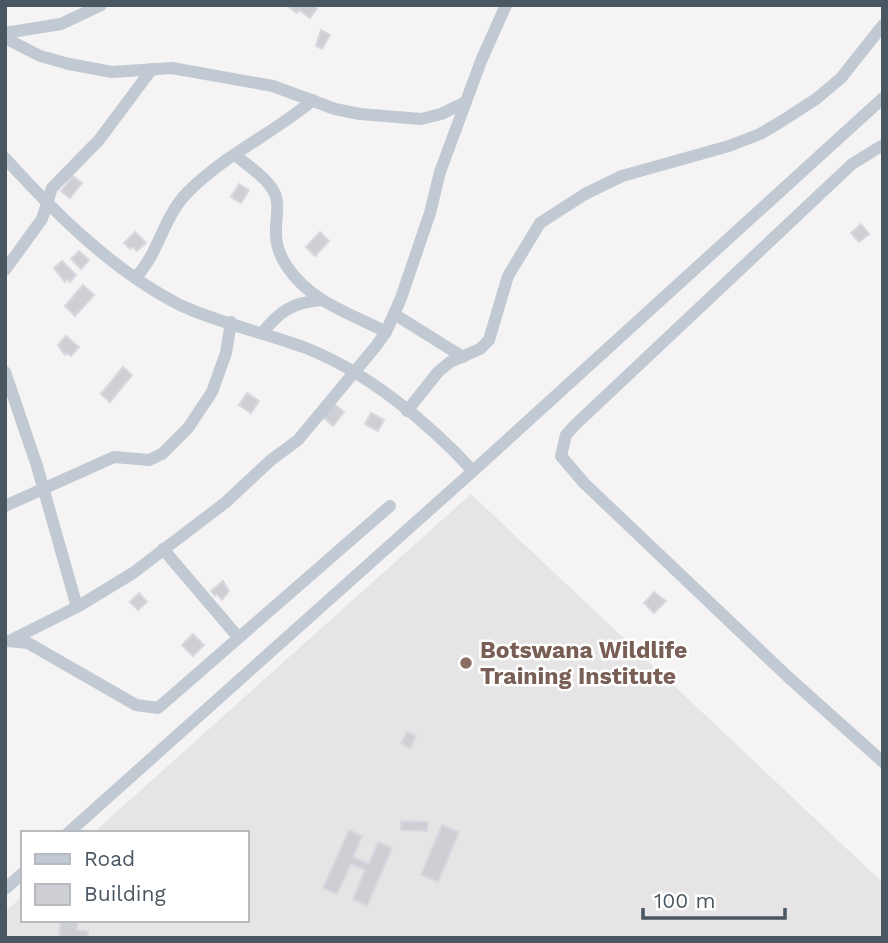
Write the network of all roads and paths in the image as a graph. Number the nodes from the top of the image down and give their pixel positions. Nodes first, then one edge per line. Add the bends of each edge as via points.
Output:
1 (101, 5) edge
2 (506, 5) edge
3 (883, 24) edge
4 (5, 33) edge
5 (5, 38) edge
6 (152, 69) junction
7 (883, 98) edge
8 (313, 100) junction
9 (466, 102) junction
10 (883, 145) edge
11 (235, 155) junction
12 (5, 158) edge
13 (48, 201) junction
14 (5, 270) edge
15 (136, 277) junction
16 (321, 300) junction
17 (394, 314) junction
18 (231, 322) junction
19 (386, 332) junction
20 (262, 333) junction
21 (464, 357) junction
22 (5, 372) edge
23 (355, 373) junction
24 (407, 411) junction
25 (473, 471) junction
26 (43, 490) junction
27 (5, 506) edge
28 (390, 506) dead end
29 (163, 549) junction
30 (77, 607) junction
31 (238, 637) junction
32 (7, 640) edge
33 (883, 762) edge
34 (70, 831) edge
35 (21, 875) edge
36 (5, 889) edge

1 - 4 street via 61,24
2 - 9 street
3 - 21 street via 841,78 760,134 622,176 540,223 508,276 489,340
5 - 6 street via 69,64 112,72
6 - 8 street via 172,68 273,86
6 - 13 street via 99,140 60,178
7 - 25 street
8 - 9 street via 360,114 421,119
8 - 11 street
9 - 17 street
10 - 33 street via 852,163 575,425 566,435 561,456 787,676
11 - 15 street via 205,176 172,211 146,267
11 - 16 street via 273,188 279,250 300,284
12 - 13 street
13 - 14 street via 42,219
13 - 15 street
15 - 18 street via 181,305
16 - 19 street
16 - 20 street via 287,308
17 - 19 street
17 - 21 street
18 - 20 street
18 - 26 street via 212,392 188,428 162,454 149,460 114,457
19 - 23 street
20 - 23 street
21 - 24 street via 438,372
22 - 26 street
23 - 24 street
23 - 29 street via 290,448
24 - 25 street
25 - 34 street
26 - 27 street
26 - 30 street
28 - 31 street
29 - 30 street
29 - 31 street
30 - 32 street
31 - 32 street via 158,708 136,705 28,643
35 - 36 street

